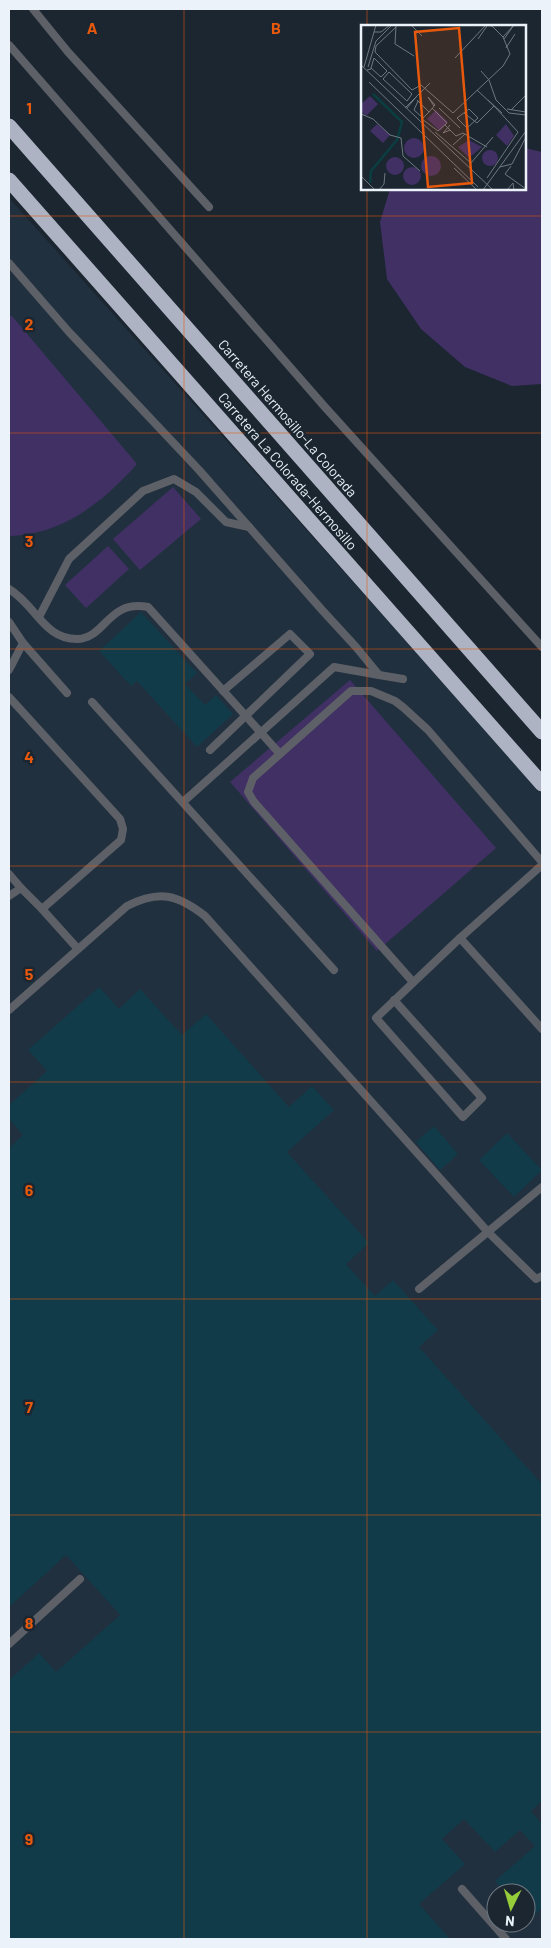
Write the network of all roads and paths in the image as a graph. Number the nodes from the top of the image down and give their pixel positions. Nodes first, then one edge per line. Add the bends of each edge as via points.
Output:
1 (33, 9) edge
2 (9, 45) edge
3 (9, 126) edge
4 (9, 180) edge
5 (209, 207) dead end
6 (9, 263) edge
7 (249, 527) junction
8 (9, 590) edge
9 (39, 617) junction
10 (9, 622) edge
11 (23, 643) junction
12 (542, 647) edge
13 (9, 670) edge
14 (379, 675) junction
15 (403, 679) dead end
16 (223, 691) junction
17 (67, 693) dead end
18 (9, 697) edge
19 (92, 702) dead end
20 (245, 715) junction
21 (260, 732) junction
22 (542, 732) edge
23 (210, 750) dead end
24 (280, 754) junction
25 (542, 784) edge
26 (183, 802) junction
27 (542, 863) edge
28 (9, 874) edge
29 (21, 888) junction
30 (9, 896) edge
31 (42, 909) junction
32 (460, 938) junction
33 (78, 949) junction
34 (334, 970) dead end
35 (413, 982) junction
36 (394, 1000) junction
37 (9, 1010) edge
38 (542, 1029) edge
39 (542, 1187) edge
40 (488, 1232) junction
41 (542, 1276) edge
42 (419, 1289) dead end
43 (80, 1580) dead end
44 (9, 1644) edge
45 (462, 1889) dead end
46 (506, 1939) edge

1 - 5 lane
2 - 12 lane via 324,406
3 - 22 highway, Carretera Hermosillo-La Colorada
4 - 25 highway, Carretera La Colorada-Hermosillo
6 - 7 lane
7 - 9 lane via 226,522 196,492 174,479 143,491 68,559
7 - 14 lane
8 - 9 lane via 20,596
9 - 16 lane via 52,632 65,638 80,639 89,636 119,611 138,605 148,607
10 - 11 lane
11 - 13 lane
11 - 17 lane
14 - 15 lane
14 - 21 lane via 334,667
16 - 20 lane
16 - 20 lane via 290,634 310,654
18 - 31 lane via 120,819 123,829 121,840
19 - 26 lane
20 - 21 lane
20 - 23 lane
21 - 24 lane
21 - 26 lane
24 - 27 lane via 351,691 371,691 395,701 428,730
24 - 35 lane via 253,778 248,792
26 - 34 lane
27 - 32 lane
28 - 29 lane
29 - 30 lane
29 - 31 lane
31 - 33 lane
32 - 35 lane
32 - 38 lane
33 - 37 lane
33 - 40 lane via 127,906 144,897 158,895 192,906 205,916
35 - 36 lane
36 - 36 lane via 376,1018 463,1117 482,1098
39 - 40 lane
40 - 41 lane via 536,1279
40 - 42 lane
43 - 44 lane
45 - 46 lane

